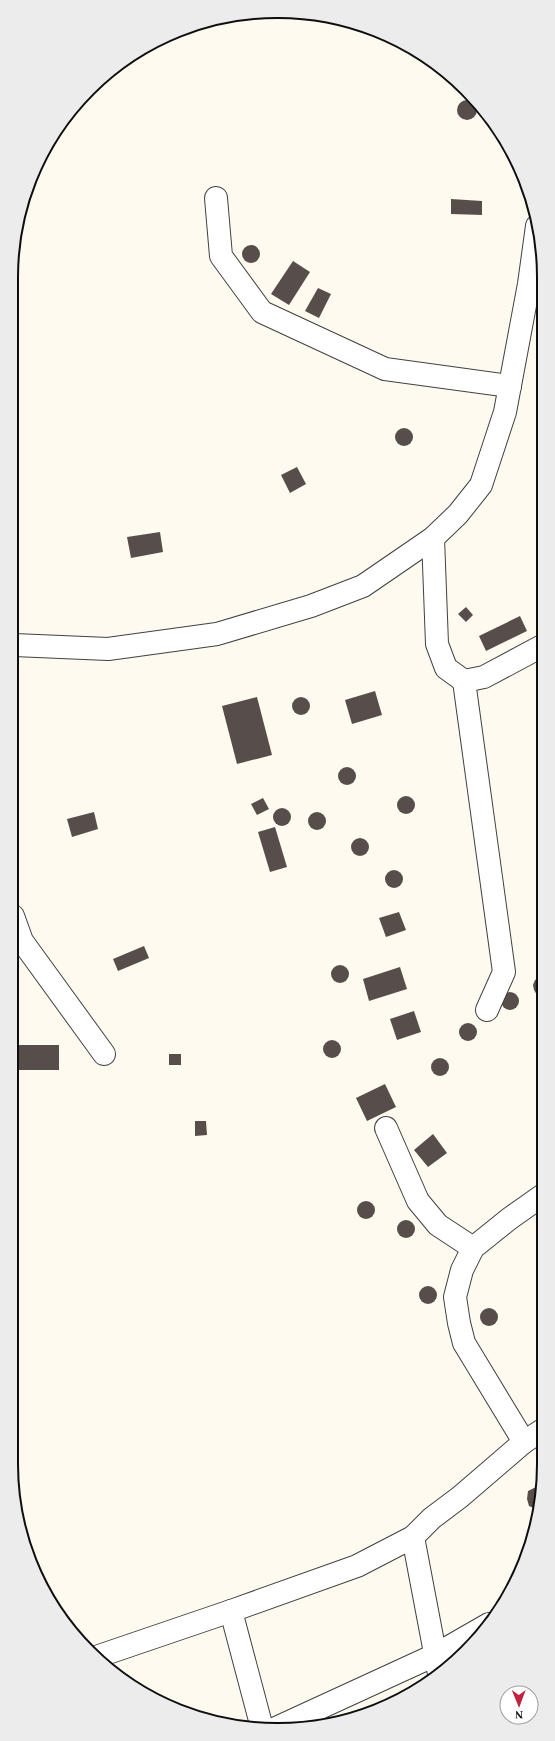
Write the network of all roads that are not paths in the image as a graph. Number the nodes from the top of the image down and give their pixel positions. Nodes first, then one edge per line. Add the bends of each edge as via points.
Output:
1 (216, 198) dead end
2 (536, 259) edge
3 (535, 284) edge
4 (510, 386) junction
5 (433, 538) junction
6 (18, 645) edge
7 (537, 649) edge
8 (464, 681) junction
9 (18, 930) edge
10 (487, 1010) dead end
11 (104, 1054) dead end
12 (386, 1128) dead end
13 (537, 1200) edge
14 (473, 1248) junction
15 (537, 1434) edge
16 (524, 1442) junction
17 (413, 1536) junction
18 (231, 1611) junction
19 (465, 1643) edge
20 (102, 1655) edge
21 (437, 1665) edge
22 (260, 1722) edge
23 (291, 1722) edge

1 - 4 street via 221,256 262,312 385,369
2 - 3 street
3 - 4 street
4 - 5 street via 505,412 481,485 458,514
5 - 6 street via 363,586 311,606 217,634 108,649
5 - 8 street via 437,644 446,668
7 - 8 street via 484,677
8 - 10 street via 504,972
9 - 11 street via 22,941
12 - 14 street via 418,1201 438,1225
13 - 14 street
14 - 16 street via 462,1270 455,1297 464,1343
15 - 16 street
16 - 17 street
17 - 18 street via 357,1566
17 - 21 street
18 - 20 street
18 - 22 street
19 - 21 street
21 - 23 street

